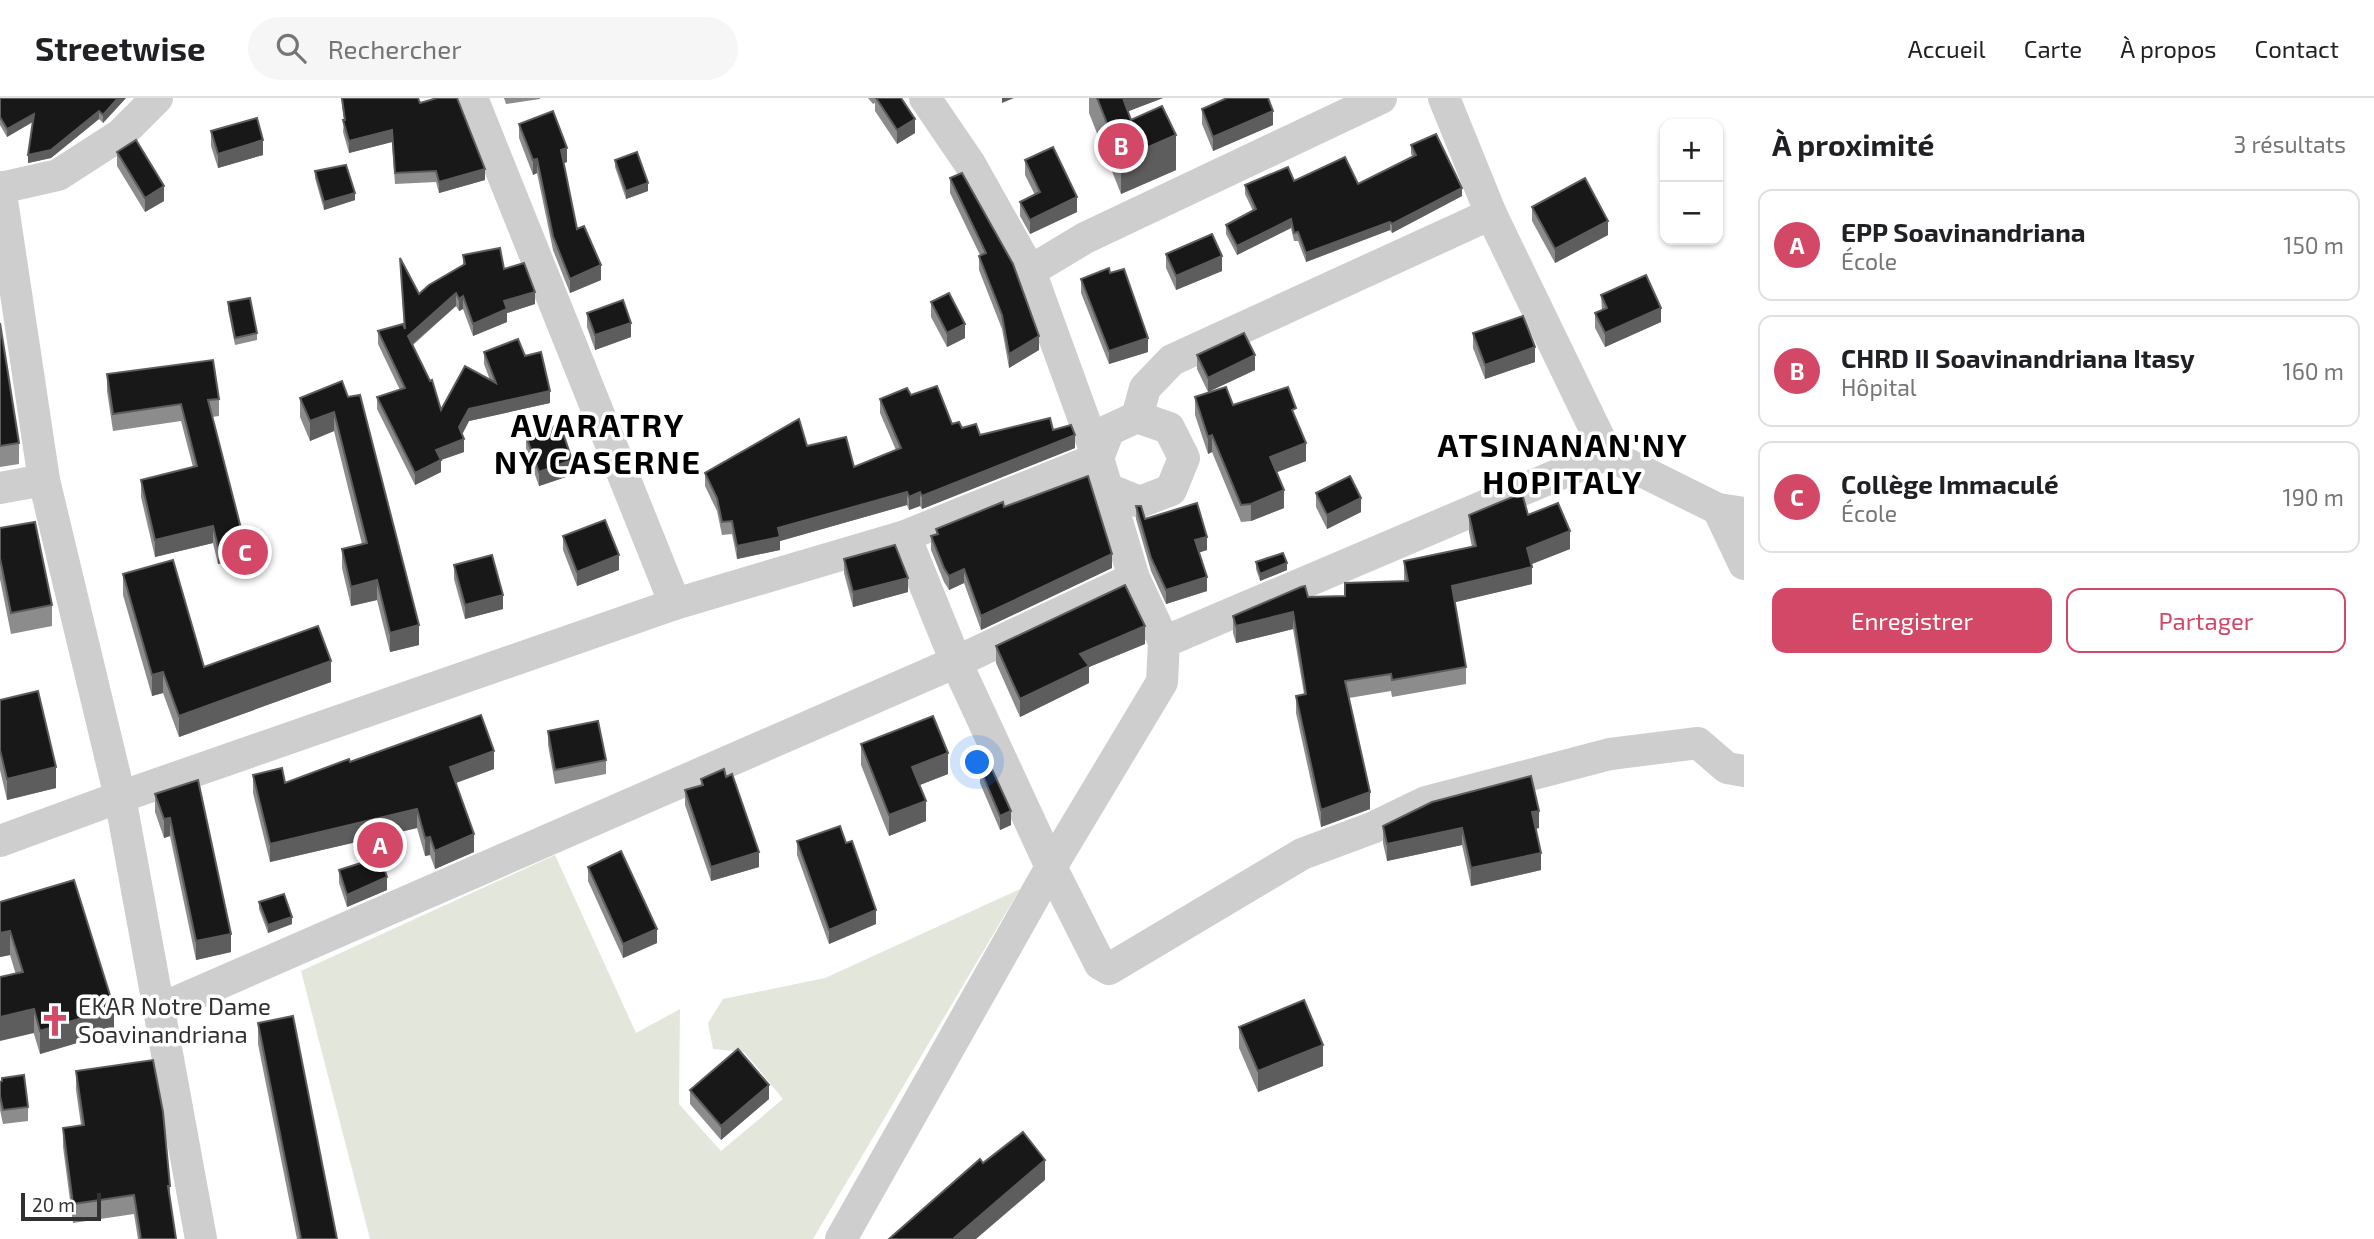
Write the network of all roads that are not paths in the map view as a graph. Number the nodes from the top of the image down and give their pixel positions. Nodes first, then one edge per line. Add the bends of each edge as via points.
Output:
1 (157, 98) edge
2 (472, 98) edge
3 (925, 98) edge
4 (1381, 98) edge
5 (1444, 98) edge
6 (1, 187) edge
7 (1491, 214) junction
8 (1030, 271) junction
9 (1137, 417) junction
10 (1607, 454) junction
11 (1098, 458) junction
12 (44, 480) junction
13 (0, 488) edge
14 (1108, 489) junction
15 (1731, 511) edge
16 (905, 536) junction
17 (1744, 564) edge
18 (1134, 578) junction
19 (675, 604) junction
20 (1164, 642) junction
21 (956, 662) junction
22 (1744, 771) edge
23 (120, 797) junction
24 (0, 841) edge
25 (1051, 867) junction
26 (158, 1010) junction
27 (201, 1239) edge
28 (841, 1239) edge

1 - 6 street via 120,135 58,175
2 - 19 street
3 - 8 street via 970,164
4 - 8 street via 1085,238
5 - 7 street
6 - 12 street
7 - 9 street via 1172,360 1145,388
7 - 10 street
8 - 11 street
9 - 11 street via 1109,430
9 - 14 street via 1169,428 1184,458 1171,490 1140,502
10 - 15 street
10 - 20 street
11 - 14 street
11 - 16 street
12 - 13 street
12 - 23 street
14 - 18 street
15 - 17 street
16 - 19 street
16 - 21 street
18 - 20 street
18 - 21 street
19 - 23 street
20 - 25 street via 1162,682
21 - 25 street
21 - 26 street
22 - 25 street via 1727,768 1698,743 1610,754 1426,802 1302,854 1109,968 1100,964
23 - 24 street
23 - 26 street
25 - 28 street
26 - 27 street

